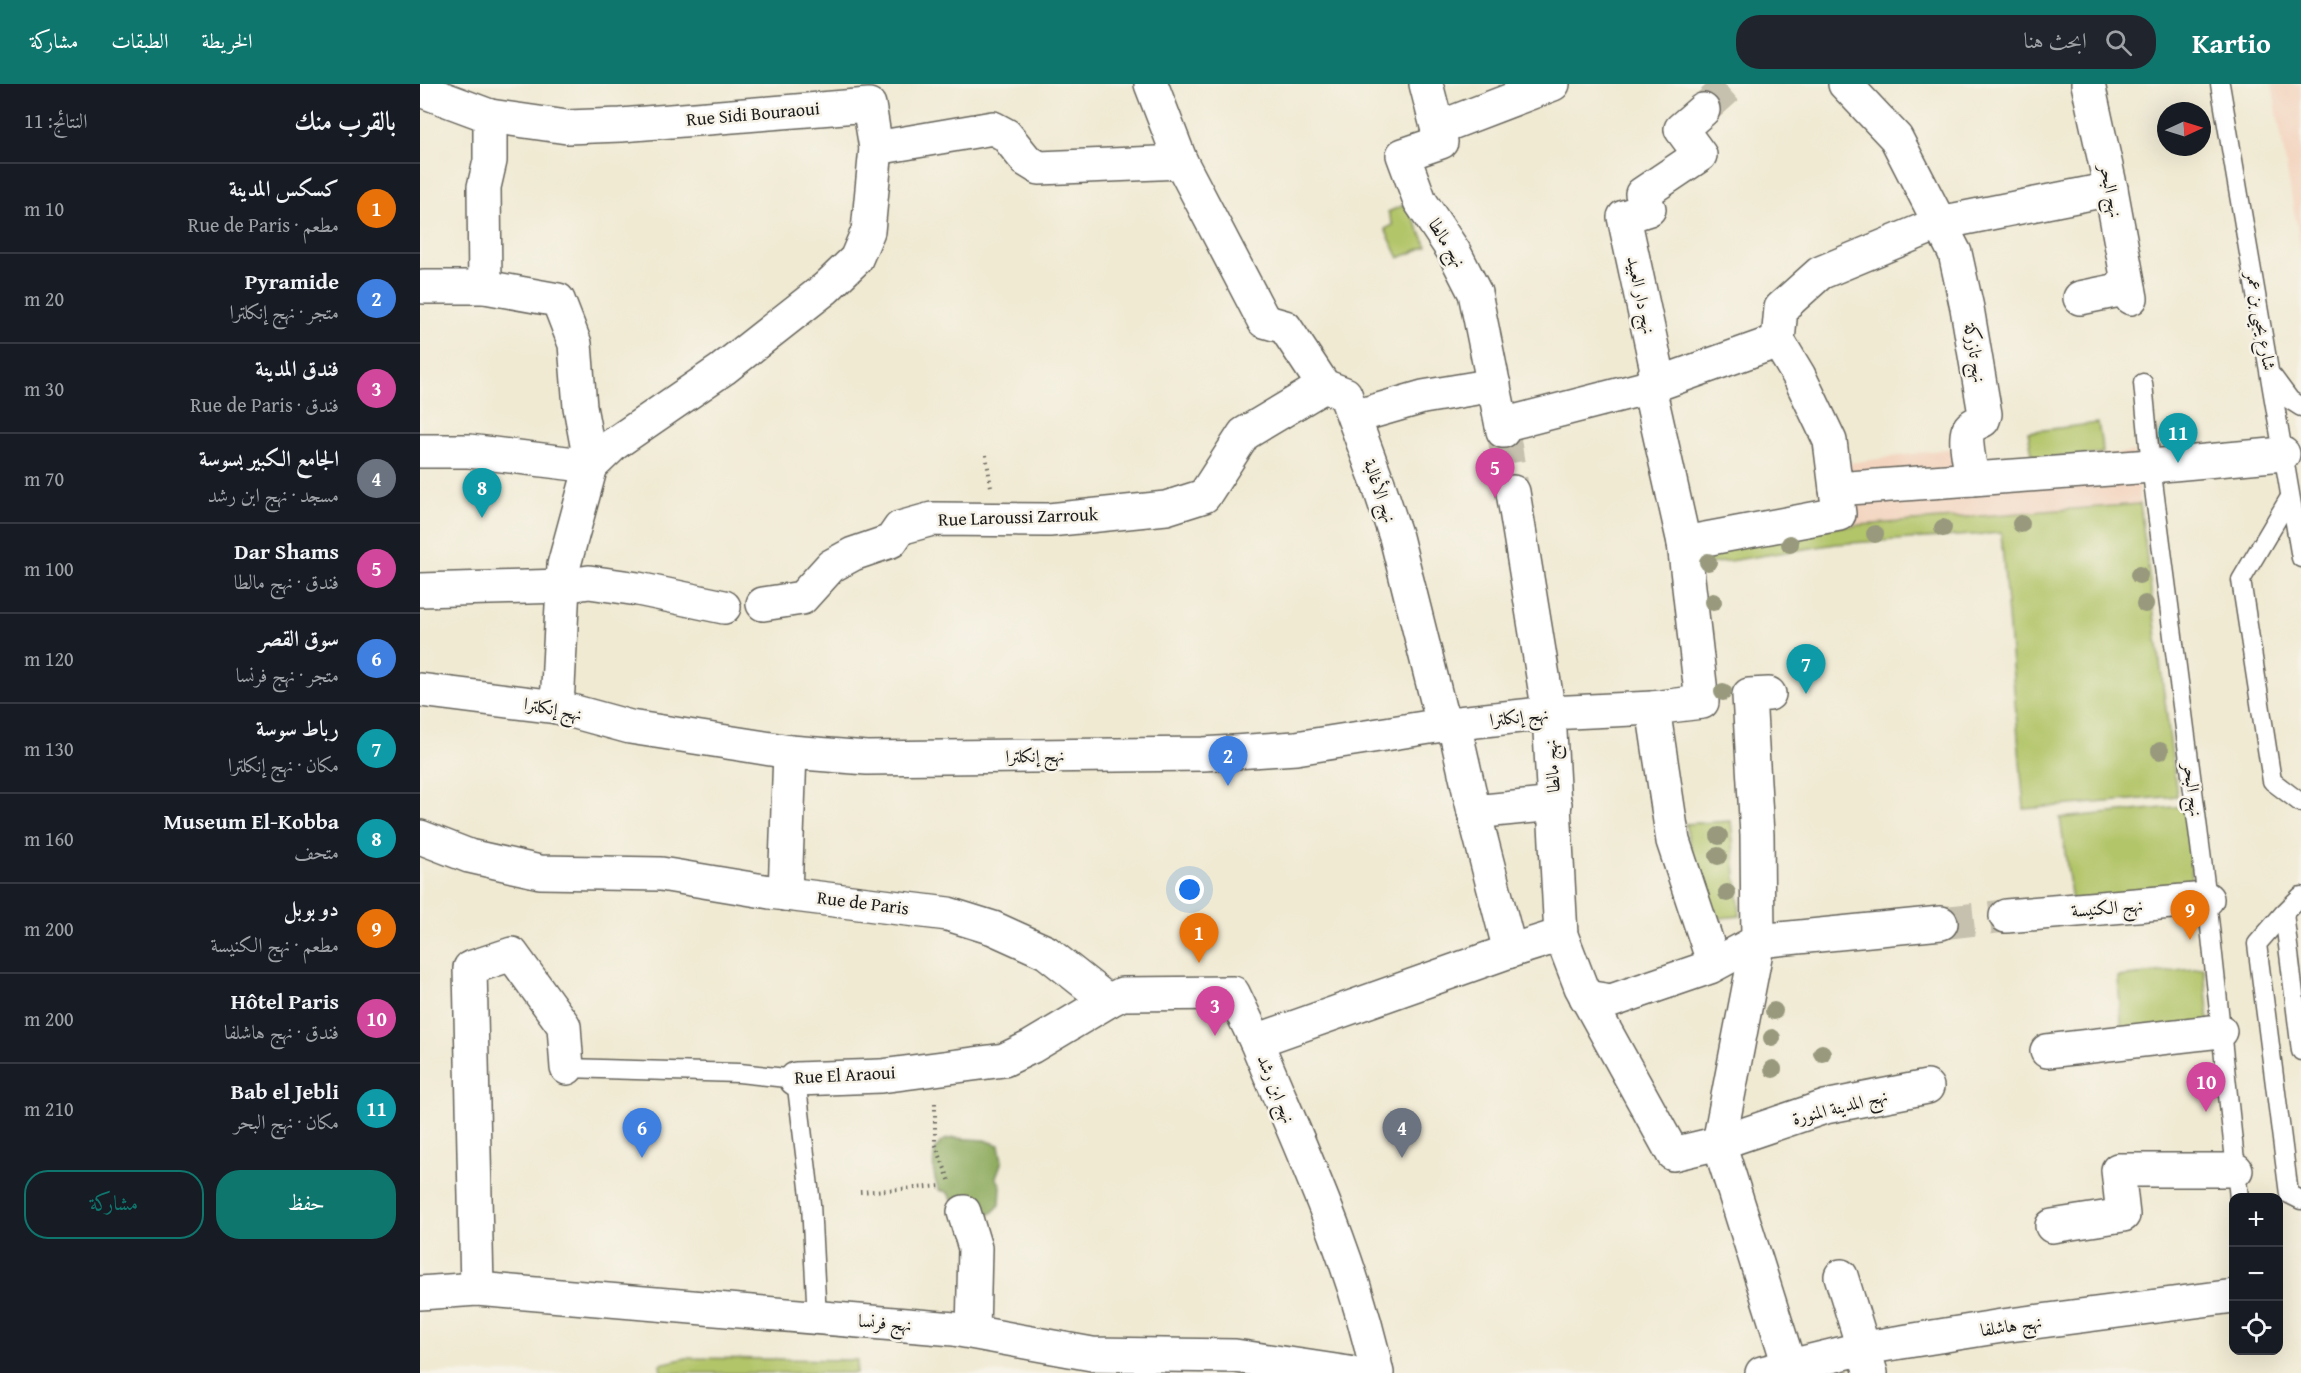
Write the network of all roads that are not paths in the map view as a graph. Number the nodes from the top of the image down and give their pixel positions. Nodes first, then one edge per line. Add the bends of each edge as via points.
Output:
1 (1151, 84) edge
2 (1426, 84) edge
3 (1553, 84) edge
4 (1845, 84) edge
5 (2088, 84) edge
6 (2220, 84) edge
7 (420, 90) edge
8 (865, 94) edge
9 (1703, 110) tunnel mouth
10 (490, 116) junction
11 (1438, 128) junction
12 (876, 148) junction
13 (1181, 162) junction
14 (2111, 189) junction
15 (1941, 223) junction
16 (485, 286) junction
17 (424, 287) dead end
18 (2080, 298) dead end
19 (1778, 341) junction
20 (2270, 374) junction
21 (2143, 382) dead end
22 (1494, 385) junction
23 (1324, 386) junction
24 (1649, 387) junction
25 (2301, 407) edge
26 (1353, 417) junction
27 (420, 451) edge
28 (2292, 452) edge
29 (591, 466) junction
30 (2151, 466) junction
31 (1972, 479) junction
32 (1836, 489) junction
33 (1513, 492) tunnel mouth
34 (2290, 496) junction
35 (1683, 543) junction
36 (2301, 558) edge
37 (563, 585) junction
38 (420, 590) edge
39 (763, 604) dead end
40 (724, 607) dead end
41 (420, 690) edge
42 (1769, 694) dead end
43 (557, 707) junction
44 (1653, 708) junction
45 (1549, 713) junction
46 (1449, 724) junction
47 (790, 752) junction
48 (2301, 803) edge
49 (1555, 804) junction
50 (1474, 812) junction
51 (420, 837) edge
52 (785, 894) junction
53 (2301, 897) edge
54 (2207, 899) junction
55 (2284, 913) junction
56 (2007, 916) tunnel mouth
57 (1941, 923) tunnel mouth
58 (1561, 935) junction
59 (1758, 941) junction
60 (1708, 949) dead end
61 (1510, 951) junction
62 (1586, 997) junction
63 (1108, 1001) junction
64 (2220, 1030) junction
65 (1256, 1041) junction
66 (2047, 1050) dead end
67 (2301, 1051) edge
68 (567, 1068) joint
69 (796, 1079) junction
70 (1927, 1088) dead end
71 (1719, 1143) junction
72 (2238, 1184) edge
73 (2301, 1200) edge
74 (963, 1212) dead end
75 (2052, 1226) dead end
76 (1840, 1276) dead end
77 (477, 1289) junction
78 (420, 1293) edge
79 (2229, 1297) edge
80 (817, 1317) junction
81 (973, 1332) junction
82 (1867, 1361) edge
83 (1783, 1371) edge
84 (1349, 1373) edge
85 (1377, 1373) edge

1 - 13 street, نهج الأغالبة
2 - 11 street
3 - 11 street
4 - 15 street via 1896,138
5 - 14 street, نهج البحر
6 - 20 lane, شارع يحيى بن عمر
7 - 10 street, Rue Sidi Bouraoui
8 - 10 street, Rue Sidi Bouraoui via 621,125 567,127
8 - 12 street, Rue Sidi Bouraoui
9 - 24 street, نهج دار العبيد via 1681,129 1700,155 1642,194 1649,209 1624,217 1657,370
10 - 16 street via 490,161 484,187
11 - 22 street, نهج مالطا via 1441,142 1403,155 1420,201 1454,252 1475,293
12 - 13 street via 993,128 1006,135 1026,160 1039,168
12 - 29 street, Rue Sidi Bouraoui via 868,231 856,259 826,288 723,369 614,444
13 - 23 street, نهج الأغالبة via 1264,321 1285,327
14 - 15 street
14 - 18 street, نهج البحر via 2130,293
15 - 19 street via 1820,273 1781,308
15 - 31 street, نهج تازركة via 1958,264 1985,414 1968,431
16 - 17 street
16 - 29 street via 558,300 575,344 580,408
19 - 24 street
19 - 32 street via 1830,441
20 - 25 lane via 2290,400
20 - 28 lane, شارع يحيى بن عمر
21 - 30 lane, نهج البحر
22 - 24 street, نهج مالطا via 1502,428
22 - 26 street via 1423,397
23 - 26 street, نهج الأغالبة via 1344,394
23 - 39 street, Rue Laroussi Zarrouk via 1244,434 1204,496 1166,508 1048,520 932,519 900,528 891,541 831,566 802,598
24 - 35 street, نهج دار العبيد
26 - 46 street, نهج الأغالبة via 1396,537 1440,712
27 - 29 street via 469,451
28 - 30 street
28 - 34 lane, شارع يحيى بن عمر
29 - 37 street via 564,565
30 - 31 street
30 - 54 lane, نهج البحر
31 - 32 street
32 - 35 street via 1839,514
33 - 45 street, نهج مالطا
34 - 36 lane, شارع يحيى بن عمر
34 - 48 lane via 2241,580 2272,781
35 - 44 street, نهج إنكلترا via 1702,702
37 - 38 street
37 - 40 street via 589,582
37 - 43 street
41 - 43 street, نهج إنكلترا
42 - 59 street via 1749,695
43 - 47 street, نهج إنكلترا via 630,727
44 - 45 street, نهج إنكلترا
44 - 60 street via 1673,841
45 - 46 street, نهج إنكلترا
45 - 49 street, نهج مالطا
46 - 47 street, نهج إنكلترا via 1296,748 1203,754 867,758
46 - 50 street, نهج الأغالبة via 1456,733
47 - 52 street
49 - 50 street
49 - 58 street, نهج مالطا
50 - 61 street, نهج الأغالبة
51 - 52 street, Rue de Paris via 469,855 540,872 660,874
52 - 63 street, Rue de Paris via 948,914 993,928 1046,952
53 - 55 lane
54 - 56 street, نهج الكنيسة
54 - 64 lane, نهج البحر
55 - 67 lane
55 - 73 lane via 2257,944 2289,1194
57 - 59 street
58 - 61 street, نهج ابن رشد
58 - 62 street, نهج مالطا
59 - 62 street via 1710,967 1611,1001
59 - 71 street
61 - 65 street, نهج ابن رشد
62 - 71 street, نهج المدينة المنورة via 1672,1154
63 - 65 street via 1122,994 1233,993
63 - 69 street, Rue El Araoui via 1004,1060 881,1076
64 - 66 street
64 - 72 lane, نهج البحر
65 - 85 street, نهج ابن رشد via 1334,1230 1369,1335
68 - 69 lane, Rue El Araoui via 739,1073
68 - 77 street via 564,1026 512,954 470,968
69 - 80 lane via 811,1204
70 - 71 street, نهج المدينة المنورة via 1825,1107
71 - 83 street
72 - 75 street via 2118,1170 2123,1215
74 - 81 street via 975,1248
76 - 82 street
77 - 78 street, نهج فرنسا
77 - 80 street, نهج فرنسا
79 - 82 street, نهج هاشلفا via 2002,1326
80 - 81 street, نهج فرنسا
81 - 84 street, نهج فرنسا via 1092,1354 1235,1356
82 - 83 street, نهج هاشلفا

